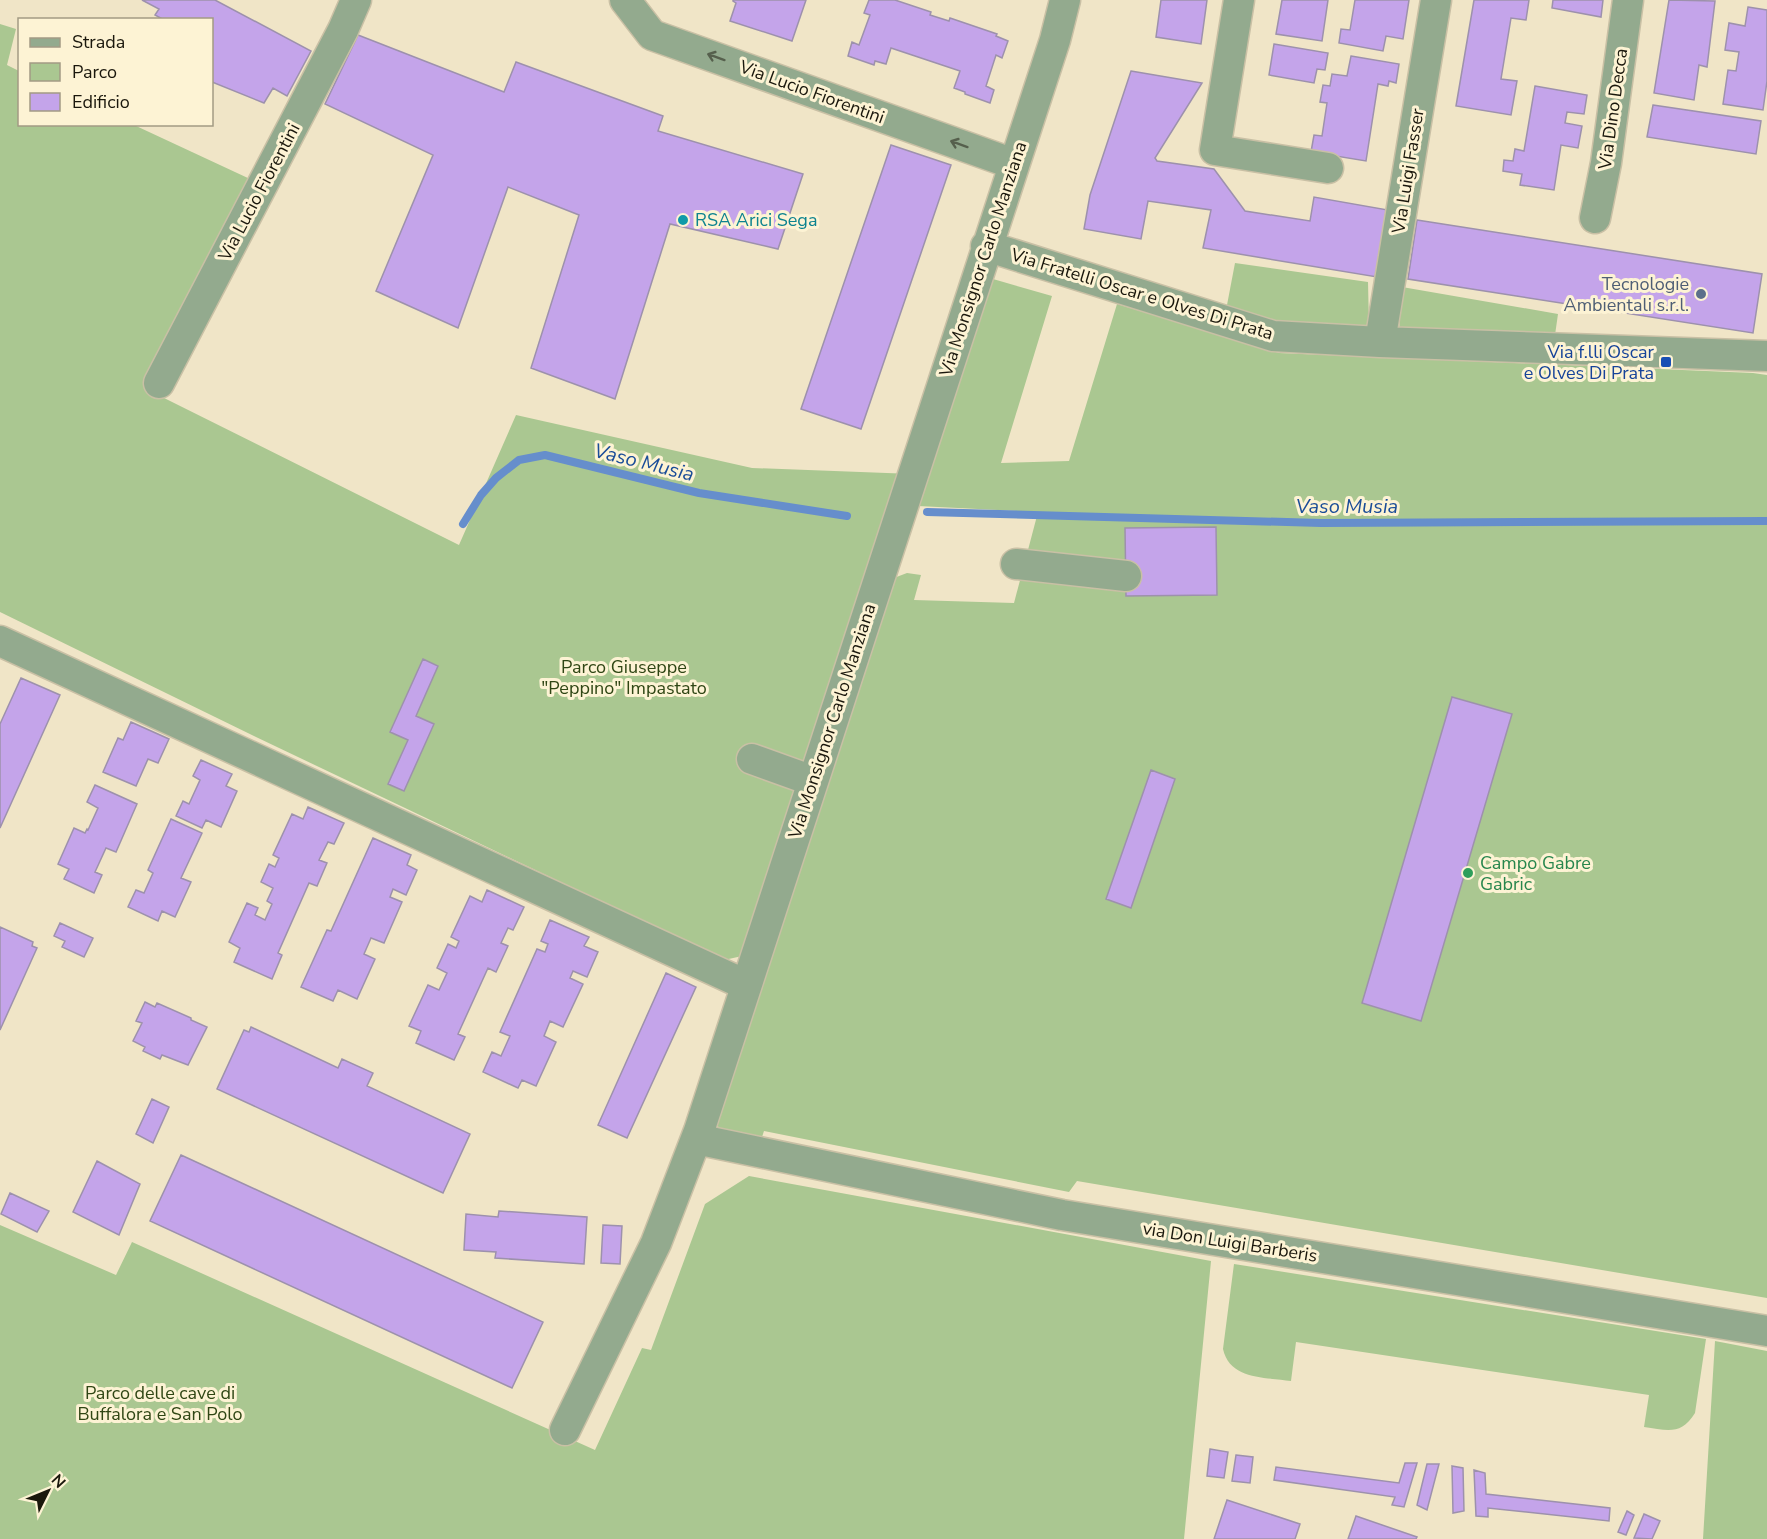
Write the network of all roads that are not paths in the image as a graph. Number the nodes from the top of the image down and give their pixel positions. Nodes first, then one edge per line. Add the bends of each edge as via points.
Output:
1 (356, 0) edge
2 (625, 0) edge
3 (1065, 0) edge
4 (1239, 0) edge
5 (1436, 0) edge
6 (1628, 0) edge
7 (1014, 164) junction
8 (1328, 168) dead end
9 (1595, 218) dead end
10 (986, 246) junction
11 (1380, 342) junction
12 (1767, 356) edge
13 (159, 383) dead end
14 (1016, 564) dead end
15 (1126, 576) dead end
16 (0, 641) edge
17 (752, 759) dead end
18 (813, 781) junction
19 (746, 985) junction
20 (696, 1138) junction
21 (1767, 1331) edge
22 (565, 1430) dead end

1 - 13 street, Via Lucio Fiorentini
7 -> 2 street, Via Lucio Fiorentini via 652,34
3 - 7 street, Via Monsignor Carlo Manziana
4 - 8 street via 1215,150
5 - 11 street, Via Luigi Fasser
6 - 9 street, Via Dino Decca
7 - 10 street, Via Monsignor Carlo Manziana
10 - 11 street, Via Fratelli Oscar e Olves Di Prata via 1273,336
10 - 18 street, Via Monsignor Carlo Manziana
11 - 12 street, Via Fratelli Oscar e Olves Di Prata
14 - 15 street
16 - 19 street
17 - 18 street
18 - 19 street, Via Monsignor Carlo Manziana
19 - 20 street, Via Monsignor Carlo Manziana
20 - 21 street, via Don Luigi Barberis via 1062,1215
20 - 22 street, Via Monsignor Carlo Manziana via 656,1243

